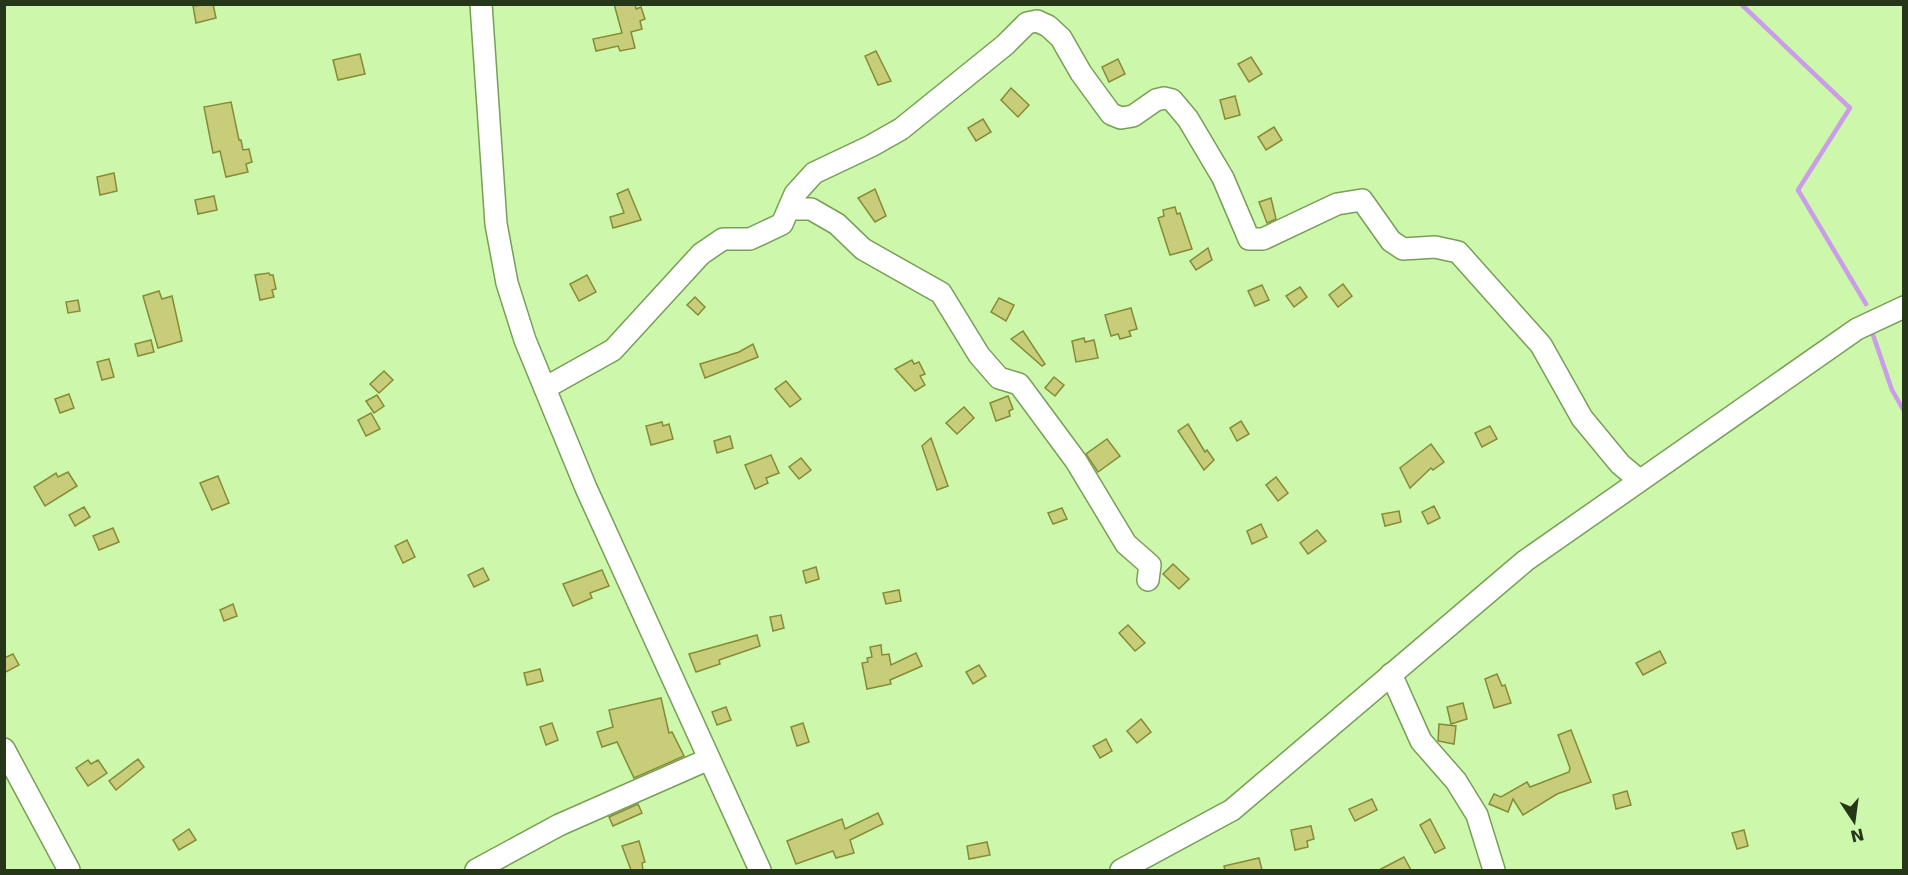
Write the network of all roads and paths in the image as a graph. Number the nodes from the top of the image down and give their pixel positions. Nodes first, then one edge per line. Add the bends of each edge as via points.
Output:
1 (481, 4) edge
2 (789, 209) junction
3 (1904, 307) edge
4 (545, 388) junction
5 (1639, 480) junction
6 (1148, 580) dead end
7 (1391, 674) junction
8 (4, 749) edge
9 (709, 759) junction
10 (69, 870) edge
11 (476, 870) edge
12 (759, 870) edge
13 (1121, 870) edge
14 (1494, 870) edge

1 - 4 street via 496,224 507,283
2 - 4 street via 782,224 750,239 723,239 701,254 613,350
2 - 5 street via 795,194 814,173 901,129 1027,23 1037,21 1061,38 1111,114 1121,118 1133,116 1156,100 1172,100 1223,178 1249,239 1263,239 1337,204 1362,200 1391,241 1403,249 1435,247 1458,252 1541,345 1582,418 1620,464
2 - 6 street via 811,209 837,224 863,249 941,293 979,355 999,378 1019,384 1076,461 1126,544 1150,565
3 - 5 street via 1857,329
4 - 9 street
5 - 7 street via 1525,561
7 - 13 street via 1232,810
7 - 14 street via 1421,741 1456,781 1477,815
8 - 10 street
9 - 11 street via 559,825
9 - 12 street

